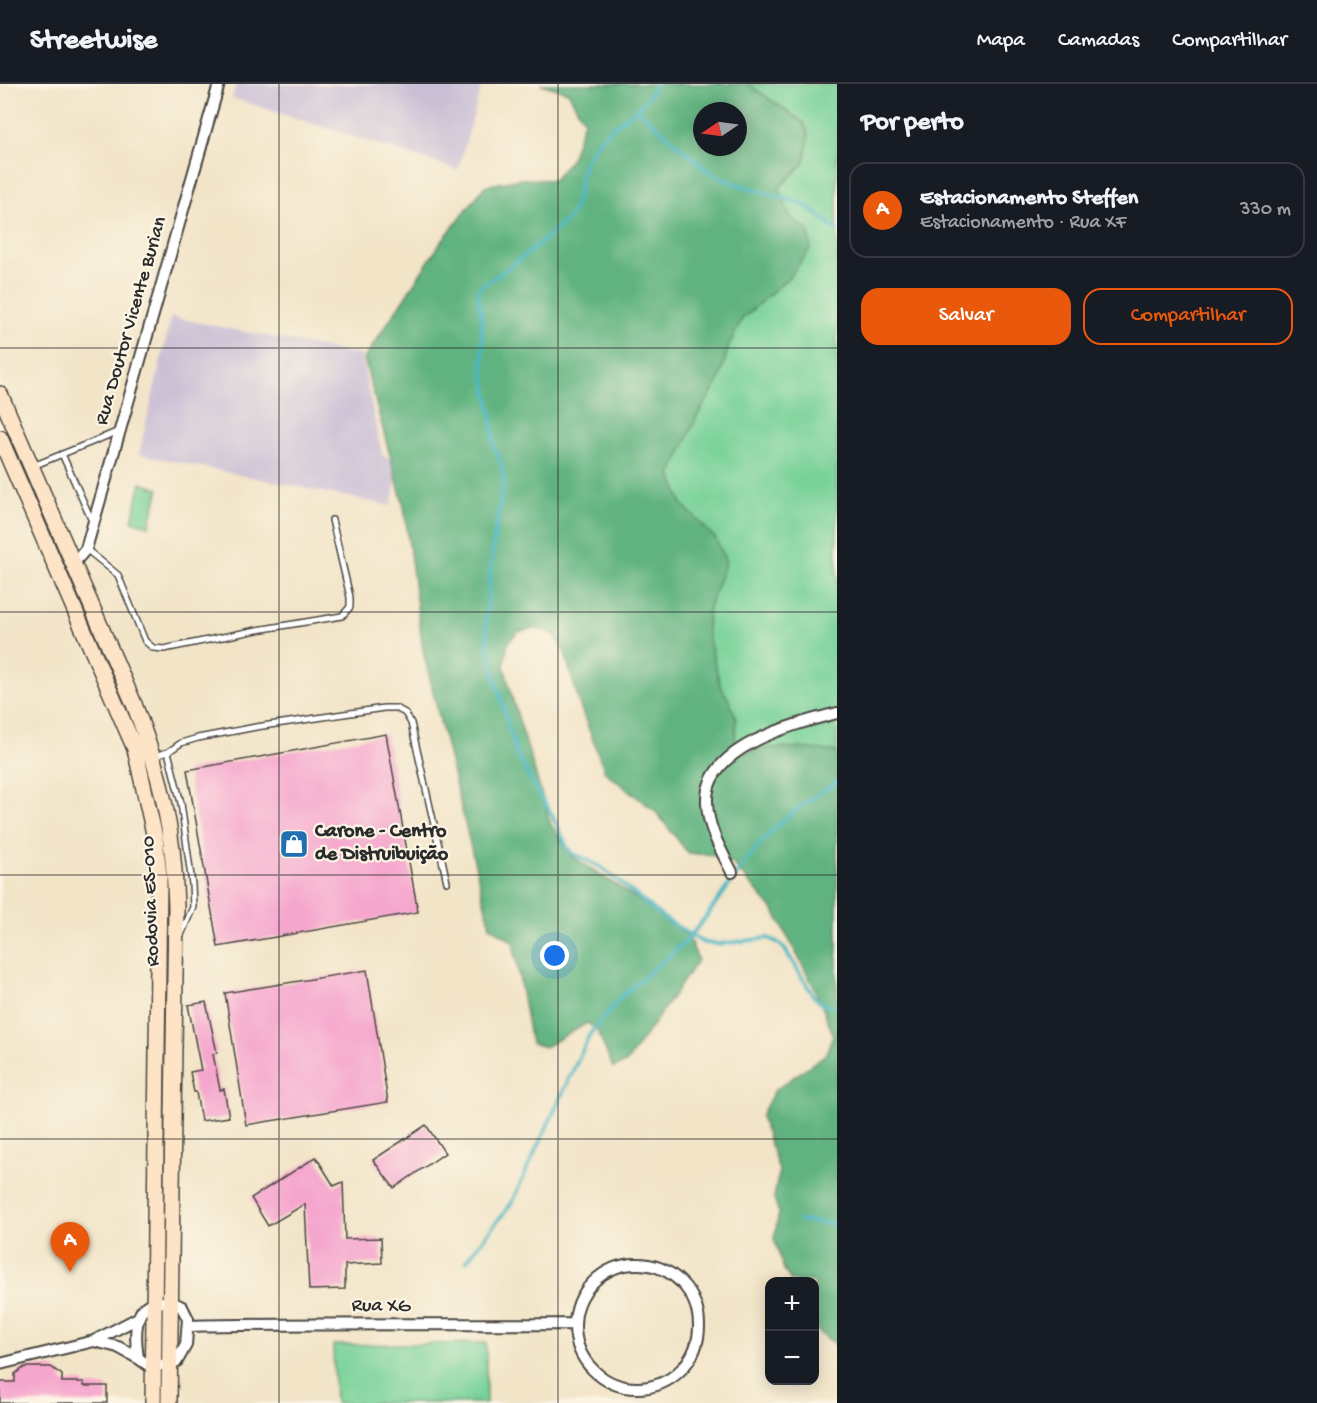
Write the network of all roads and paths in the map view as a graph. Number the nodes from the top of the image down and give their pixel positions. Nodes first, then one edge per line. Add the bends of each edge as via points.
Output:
1 (219, 84) edge
2 (0, 394) edge
3 (119, 431) junction
4 (0, 438) edge
5 (62, 454) junction
6 (31, 466) junction
7 (332, 520) dead end
8 (93, 523) junction
9 (86, 549) junction
10 (73, 564) junction
11 (837, 713) edge
12 (161, 754) junction
13 (732, 872) dead end
14 (447, 882) dead end
15 (154, 1302) junction
16 (171, 1302) junction
17 (138, 1318) junction
18 (574, 1324) junction
19 (188, 1326) junction
20 (94, 1341) junction
21 (138, 1358) junction
22 (0, 1364) edge
23 (170, 1365) junction
24 (153, 1366) junction
25 (153, 1403) edge
26 (169, 1403) edge

1 - 3 street, Rua Doutor Vicente Burian
2 - 6 main road, Rodovia ES-010
3 - 5 lane
3 - 8 street, Rua Doutor Vicente Burian
4 - 15 main road, Rodovia ES-010 via 135,749 155,838 159,877
5 - 6 lane
5 - 8 lane
6 - 10 main road, Rodovia ES-010
7 - 9 lane via 350,597 350,607 342,616 164,649 153,648 145,641 118,575
8 - 9 street, Rua Doutor Vicente Burian
9 - 10 street, Rua Doutor Vicente Burian
10 - 12 main road, Rodovia ES-010 via 134,704
11 - 13 street via 778,730 721,765 710,784 707,803 713,833
12 - 14 lane via 189,740 337,714 396,708 411,723
12 - 16 main road, Rodovia ES-010 via 176,882
15 - 16 street
15 - 17 street
15 - 24 main road, Rodovia ES-010
16 - 19 street via 182,1306
16 - 23 main road, Rodovia ES-010
17 - 20 street
17 - 21 street
18 - 18 street via 577,1345 586,1363 601,1378 620,1387 640,1389 669,1380 691,1358 699,1339 699,1318 693,1298 673,1275 644,1264 624,1264 604,1272 578,1304
18 - 19 street, Rua XG
19 - 23 street via 183,1354
20 - 21 street via 118,1347
20 - 22 street
21 - 24 street
23 - 24 street
23 - 26 main road, Rodovia ES-010
24 - 25 main road, Rodovia ES-010

